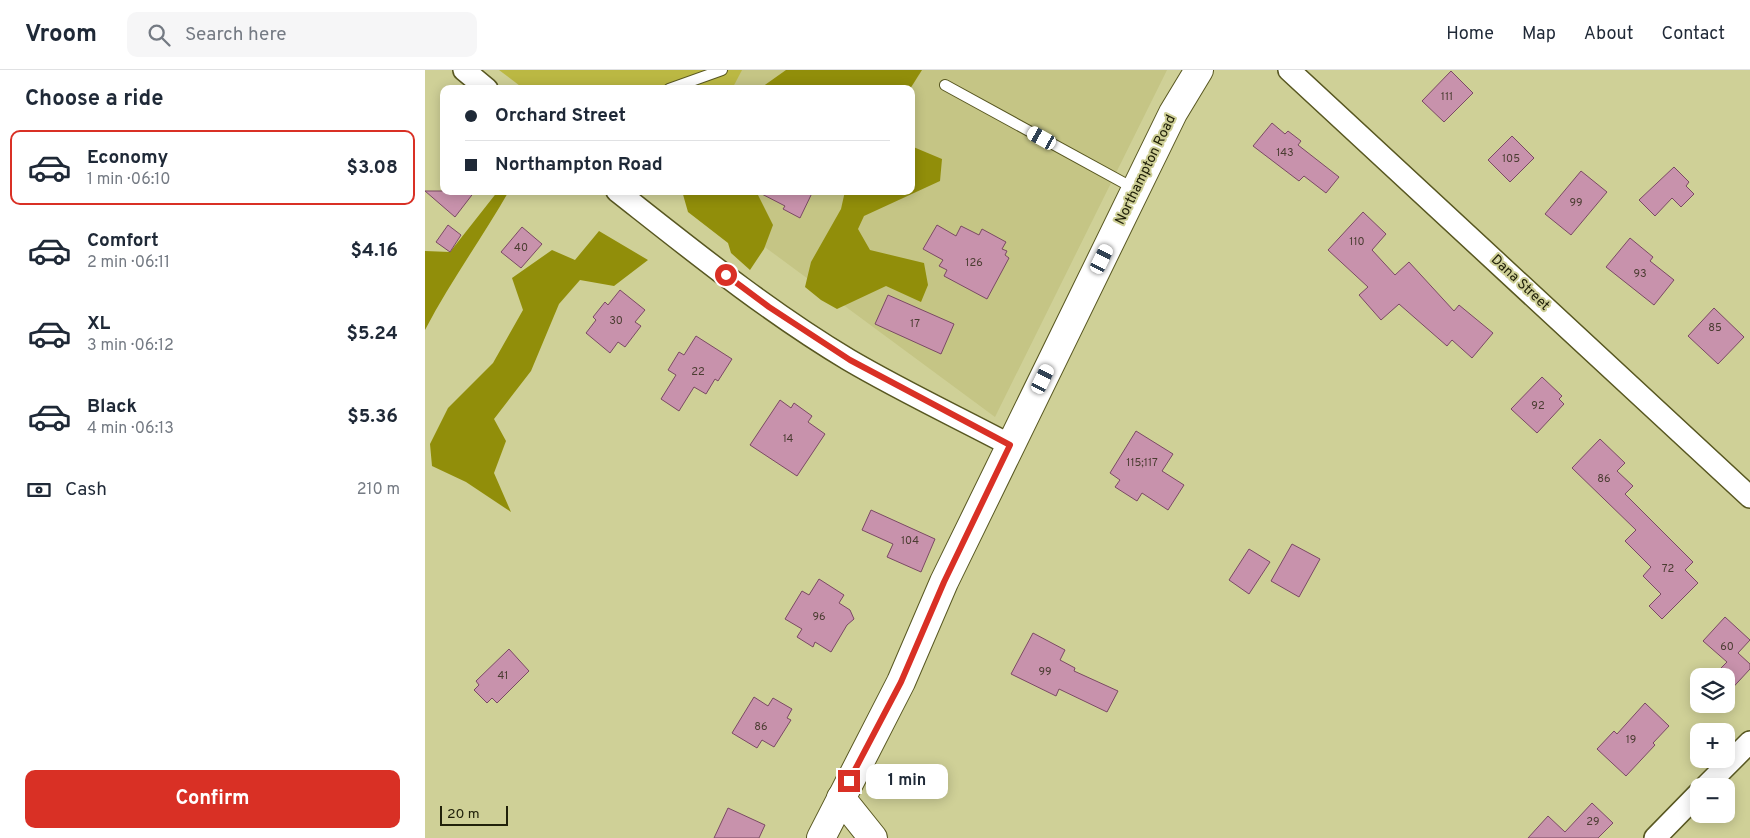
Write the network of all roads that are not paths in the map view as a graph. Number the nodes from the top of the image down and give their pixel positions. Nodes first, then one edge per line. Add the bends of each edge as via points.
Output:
1 (463, 70) edge
2 (722, 70) edge
3 (1199, 70) edge
4 (1289, 70) edge
5 (482, 85) edge
6 (680, 85) edge
7 (945, 85) dead end
8 (1135, 190) junction
9 (622, 195) edge
10 (1010, 445) junction
11 (1750, 497) edge
12 (1750, 742) edge
13 (1714, 778) edge
14 (841, 798) junction
15 (1690, 802) edge
16 (821, 838) edge
17 (873, 838) edge
18 (1655, 838) edge

1 - 5 street
2 - 6 lane
3 - 8 main road, Northampton Road via 1173,113
4 - 11 street, Dana Street
7 - 8 lane
8 - 10 main road, Northampton Road
9 - 10 street via 818,341 884,380
10 - 14 main road, Northampton Road via 944,582 901,682
12 - 13 street
14 - 16 main road, Northampton Road
14 - 17 main road
15 - 18 street

